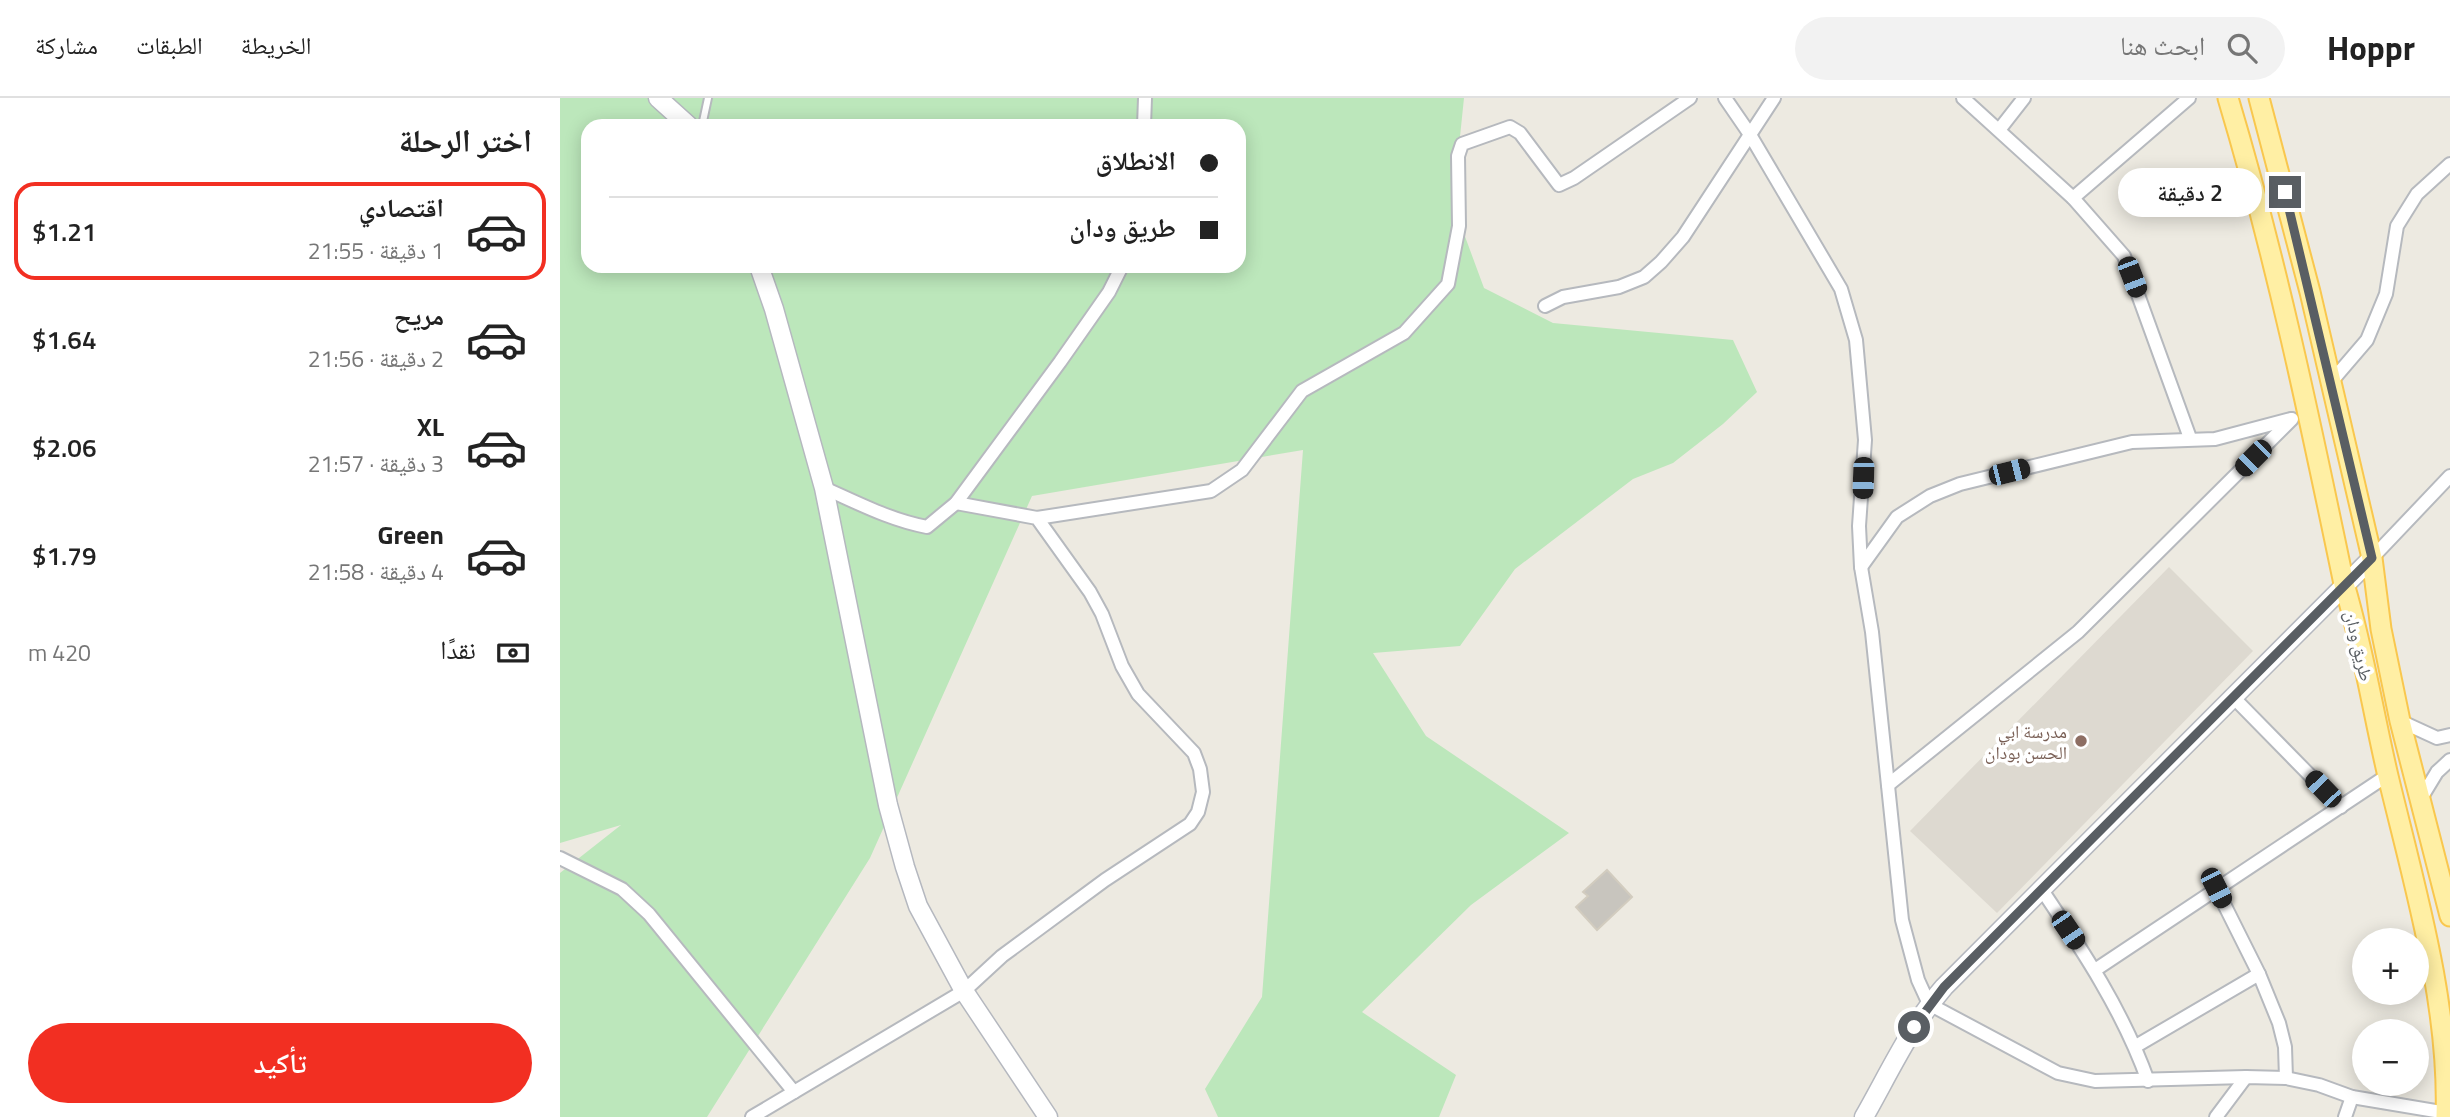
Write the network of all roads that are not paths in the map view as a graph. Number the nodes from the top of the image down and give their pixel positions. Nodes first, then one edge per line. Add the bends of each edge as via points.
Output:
1 (658, 98) edge
2 (708, 98) edge
3 (1145, 98) edge
4 (1690, 98) edge
5 (1725, 98) edge
6 (1774, 98) edge
7 (1963, 98) edge
8 (2024, 98) edge
9 (2189, 98) edge
10 (2228, 98) edge
11 (2259, 98) edge
12 (681, 119) edge
13 (704, 119) edge
14 (1144, 119) edge
15 (1999, 130) junction
16 (1749, 133) junction
17 (2450, 164) edge
18 (2073, 198) junction
19 (761, 273) edge
20 (1118, 273) edge
21 (1545, 306) dead end
22 (2331, 382) junction
23 (2300, 416) junction
24 (2190, 438) junction
25 (2450, 476) edge
26 (824, 488) junction
27 (956, 503) junction
28 (1037, 519) junction
29 (2372, 558) junction
30 (1861, 567) junction
31 (2343, 584) junction
32 (2234, 698) junction
33 (2400, 721) junction
34 (2450, 735) edge
35 (2450, 760) edge
36 (2388, 775) junction
37 (1888, 785) junction
38 (2419, 800) junction
39 (2341, 807) junction
40 (560, 858) edge
41 (2216, 888) junction
42 (2042, 890) junction
43 (2450, 916) edge
44 (2095, 970) junction
45 (2259, 974) junction
46 (964, 991) junction
47 (1929, 1004) junction
48 (2136, 1046) junction
49 (2246, 1077) junction
50 (2286, 1078) junction
51 (2148, 1081) junction
52 (794, 1092) junction
53 (2353, 1097) junction
54 (2447, 1115) edge
55 (752, 1117) edge
56 (1048, 1117) edge
57 (1864, 1117) edge
58 (2216, 1117) edge
59 (2345, 1117) edge

1 - 12 street
2 - 13 lane
3 - 14 street
4 - 28 street via 1559,185 1520,133 1510,127 1462,144 1458,156 1459,226 1448,284 1404,333 1302,391 1242,470 1211,491
5 - 16 street
6 - 16 street
7 - 15 street
8 - 15 street
9 - 18 street
10 - 23 main road, طريق ودان via 2280,288
11 - 22 main road, طريق ودان
15 - 18 street
16 - 21 street via 1683,237 1653,270 1619,287 1590,290
16 - 30 street via 1841,289 1856,340 1865,440
17 - 22 street via 2417,194 2397,226 2386,294 2367,340
18 - 24 street via 2124,256
19 - 26 street
20 - 27 street via 1067,352
22 - 29 main road, طريق ودان
23 - 24 street via 2215,439
23 - 31 main road, طريق ودان
23 - 37 street via 2078,632
24 - 30 street via 2132,442 1960,484 1897,517
25 - 29 street
26 - 27 street via 882,514 927,527
26 - 46 street via 888,805 905,867 918,906
27 - 28 street
28 - 46 street via 1090,592 1138,694 1194,753 1203,792 1190,824 1002,956
29 - 31 street
29 - 33 main road, طريق ودان
30 - 37 street
31 - 32 street
31 - 36 main road, طريق ودان
32 - 39 street
32 - 42 street
33 - 34 street via 2437,738
33 - 38 main road, طريق ودان
35 - 38 street
36 - 39 street
36 - 54 main road, طريق ودان via 2428,947 2443,1036
37 - 47 street via 1902,920
38 - 43 main road, طريق ودان
39 - 41 street
40 - 52 street via 622,889 649,914
41 - 44 street
41 - 45 street
42 - 44 street
42 - 47 street
44 - 48 street
45 - 48 street
45 - 50 street via 2279,1023
46 - 52 street
46 - 56 street
47 - 51 street via 2058,1073 2095,1081
47 - 57 street
48 - 51 street
49 - 50 street
49 - 51 street
49 - 58 street
50 - 53 street
52 - 55 street
53 - 54 street
53 - 59 street

